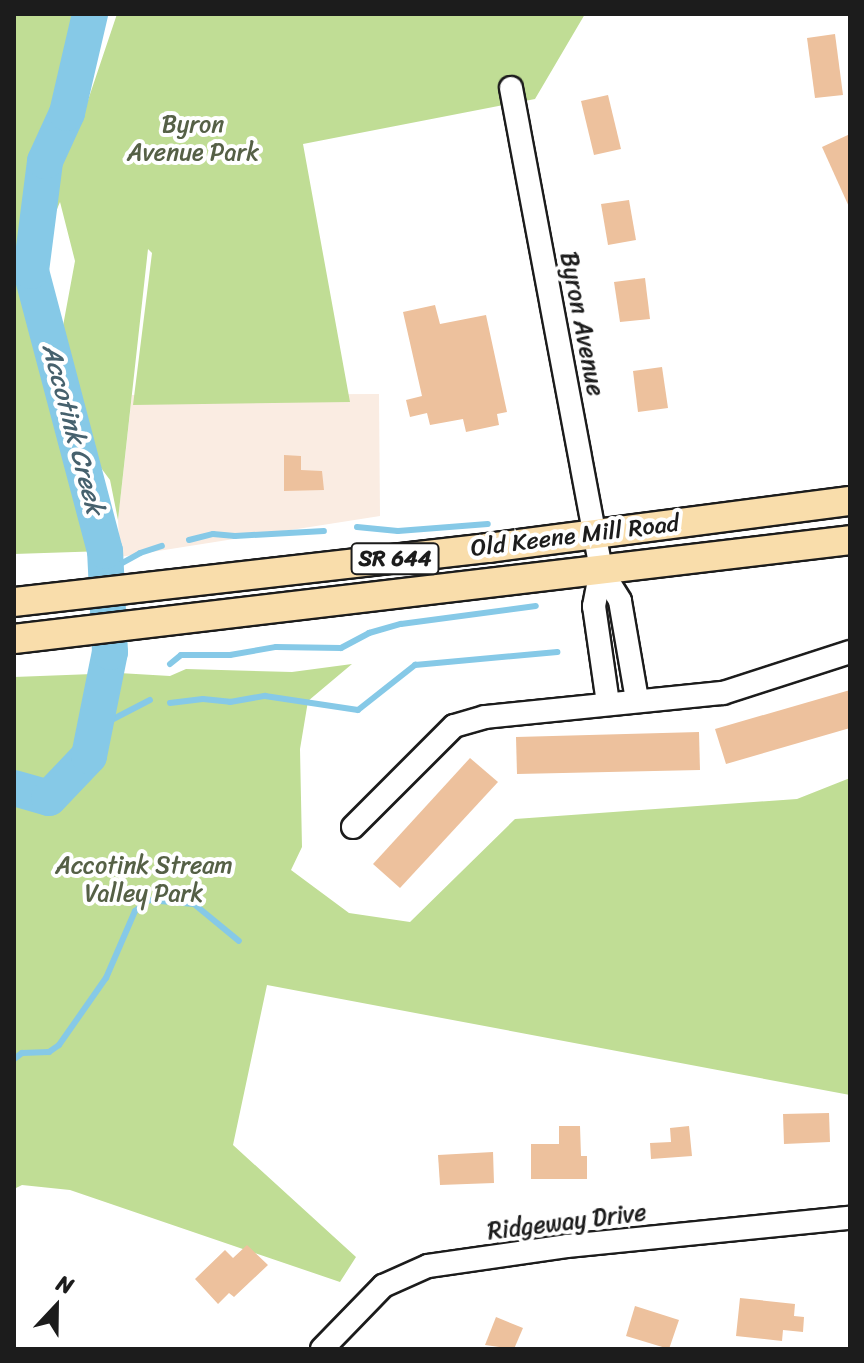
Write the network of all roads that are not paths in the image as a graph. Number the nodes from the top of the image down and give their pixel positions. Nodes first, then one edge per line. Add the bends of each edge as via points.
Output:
1 (511, 88) dead end
2 (850, 501) edge
3 (593, 532) junction
4 (850, 540) edge
5 (601, 570) junction
6 (14, 602) edge
7 (14, 639) edge
8 (850, 652) edge
9 (637, 699) junction
10 (608, 703) junction
11 (353, 827) dead end
12 (850, 1218) edge
13 (322, 1349) edge

1 - 3 street, Byron Avenue
2 - 3 main road, Old Keene Mill Road / SR 644
3 - 5 street, Byron Avenue
3 - 6 main road, Old Keene Mill Road / SR 644
4 - 5 main road, Old Keene Mill Road / SR 644
5 - 7 main road, Old Keene Mill Road / SR 644
5 - 9 street via 620,601
5 - 10 street via 594,606
8 - 9 street via 723,693
9 - 10 street
10 - 11 street via 485,717 454,726
12 - 13 street, Ridgeway Drive via 567,1246 414,1269 379,1289

